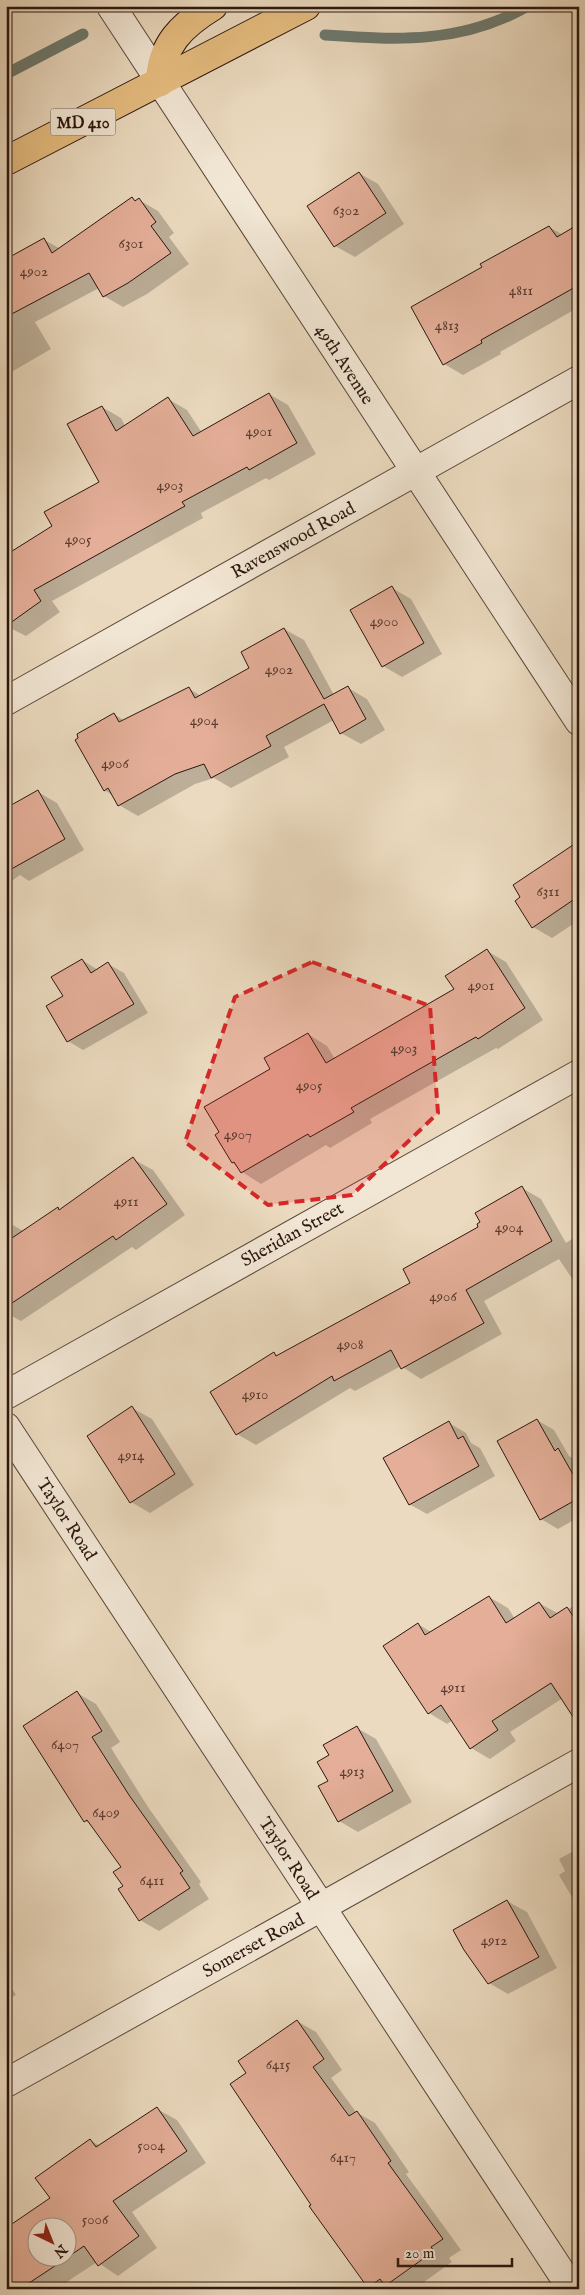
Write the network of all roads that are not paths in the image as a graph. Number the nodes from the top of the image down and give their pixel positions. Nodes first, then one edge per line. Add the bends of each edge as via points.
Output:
1 (111, 6) edge
2 (213, 6) edge
3 (306, 6) edge
4 (160, 82) junction
5 (6, 162) edge
6 (579, 380) edge
7 (416, 472) junction
8 (6, 700) edge
9 (579, 721) edge
10 (579, 1074) edge
11 (6, 1395) edge
12 (6, 1427) edge
13 (579, 1763) edge
14 (321, 1907) junction
15 (6, 2083) edge
16 (572, 2289) edge

1 - 4 street, 49th Avenue
2 - 4 main road via 181,30 166,48 160,65
3 - 4 main road, MD 410
4 - 5 main road, MD 410
4 - 7 street, 49th Avenue
6 - 7 street, Ravenswood Road
7 - 8 street, Ravenswood Road
7 - 9 street, 49th Avenue
10 - 11 street, Sheridan Street
12 - 14 street, Taylor Road
13 - 14 street, Somerset Road
14 - 15 street, Somerset Road
14 - 16 street, Taylor Road

